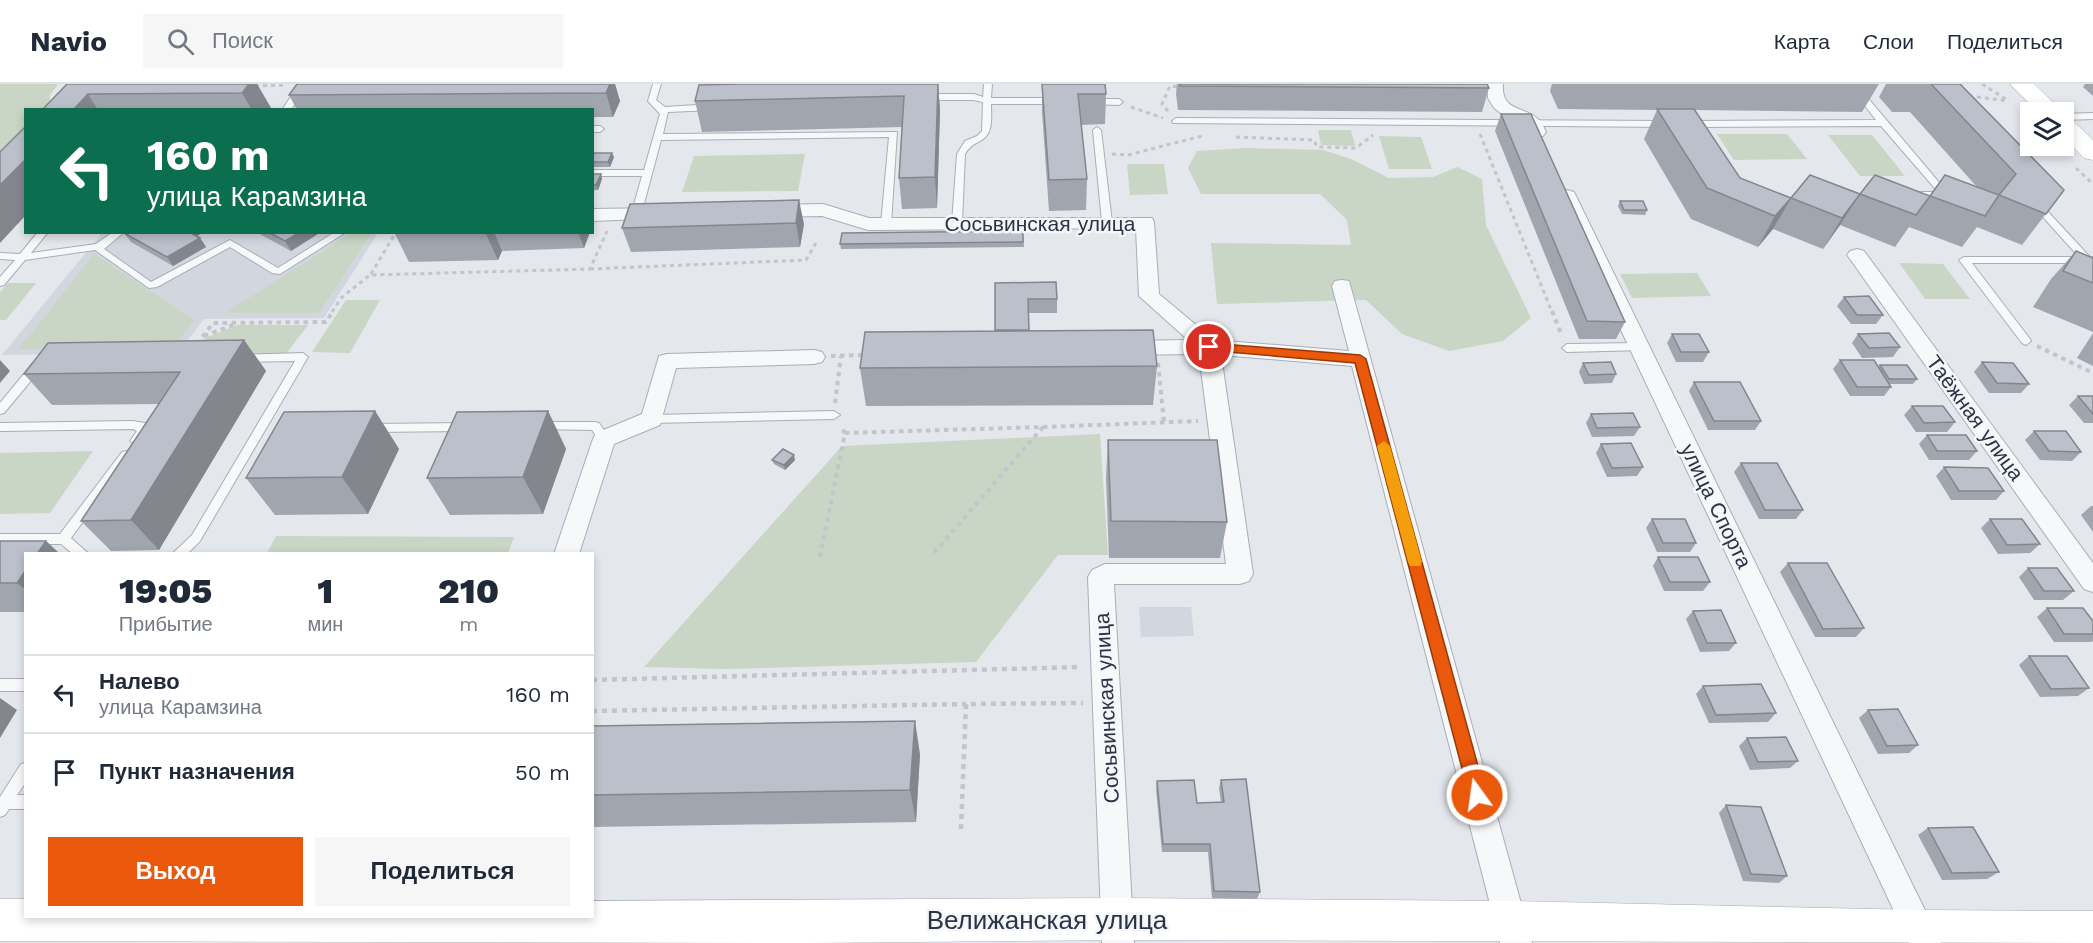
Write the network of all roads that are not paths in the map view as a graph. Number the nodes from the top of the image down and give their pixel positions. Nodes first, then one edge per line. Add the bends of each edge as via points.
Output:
1 (657, 84) edge
2 (988, 84) edge
3 (1495, 84) edge
4 (1852, 84) edge
5 (303, 85) edge
6 (2015, 92) edge
7 (914, 97) edge
8 (987, 101) junction
9 (1071, 102) edge
10 (1083, 102) edge
11 (1119, 102) road end
12 (2033, 102) edge
13 (723, 107) edge
14 (287, 108) edge
15 (663, 110) junction
16 (2093, 116) edge
17 (2074, 117) edge
18 (1176, 120) road end
19 (1532, 122) junction
20 (1883, 123) junction
21 (1097, 130) edge
22 (2074, 135) edge
23 (658, 137) junction
24 (2093, 153) edge
25 (594, 173) edge
26 (646, 173) junction
27 (1897, 195) edge
28 (1945, 195) junction
29 (1956, 196) edge
30 (2023, 203) edge
31 (753, 212) edge
32 (682, 213) edge
33 (594, 215) edge
34 (636, 215) junction
35 (1107, 222) junction
36 (957, 223) junction
37 (886, 224) junction
38 (42, 234) edge
39 (117, 234) edge
40 (339, 234) edge
41 (99, 247) junction
42 (1857, 255) dead end
43 (0, 256) edge
44 (23, 256) junction
45 (2090, 260) edge
46 (0, 284) edge
47 (1342, 286) dead end
48 (2026, 341) road end
49 (1209, 347) junction
50 (1639, 347) junction
51 (1567, 348) road end
52 (1100, 349) edge
53 (814, 357) road end
54 (233, 358) edge
55 (1360, 359) junction
56 (47, 362) edge
57 (0, 410) edge
58 (834, 415) dead end
59 (652, 419) junction
60 (530, 426) edge
61 (0, 427) edge
62 (480, 427) edge
63 (355, 429) edge
64 (604, 439) junction
65 (0, 538) edge
66 (63, 539) junction
67 (80, 552) edge
68 (180, 552) edge
69 (567, 552) edge
70 (2093, 582) edge
71 (0, 685) edge
72 (24, 685) edge
73 (24, 772) edge
74 (24, 802) edge
75 (2, 806) edge
76 (444, 919) edge
77 (0, 920) edge
78 (1117, 931) edge
79 (1513, 932) edge
80 (2093, 932) edge
81 (714, 933) edge
82 (1922, 937) edge

1 - 15 lane via 652,101
2 - 8 lane
3 - 19 street via 1499,103 1512,114
4 - 20 lane
5 - 14 lane
6 - 12 street
7 - 8 lane via 974,97
8 - 9 lane
8 - 36 lane via 986,131 968,143 961,154
10 - 11 lane
13 - 15 lane
15 - 23 lane
16 - 17 lane
18 - 19 lane
19 - 20 lane
19 - 50 street, улица Спорта
20 - 28 lane
21 - 35 lane
22 - 24 street
23 - 26 lane
23 - 37 lane via 894,134
25 - 26 lane
26 - 34 lane
27 - 28 lane
28 - 29 lane
30 - 45 lane via 2038,204
31 - 37 street, Сосьвинская улица via 823,210 868,224
32 - 34 street
33 - 34 street
35 - 36 street, Сосьвинская улица
35 - 49 street, Сосьвинская улица via 1145,222 1149,296
36 - 37 street, Сосьвинская улица
38 - 44 lane
39 - 41 lane
40 - 41 lane via 280,271 231,243 153,285
41 - 44 lane
42 - 70 street, Таёжная улица
43 - 44 lane
44 - 46 lane
45 - 48 lane via 1964,260
47 - 55 street
49 - 52 street
49 - 55 street
49 - 78 street, Сосьвинская улица via 1240,574 1101,577
50 - 51 lane
50 - 82 street, улица Спорта
53 - 59 street via 667,361
54 - 68 lane via 303,357 265,430 196,538
55 - 79 street
56 - 57 lane via 33,369
58 - 59 lane
59 - 64 street
60 - 64 lane via 595,426
61 - 66 lane via 141,426 143,432
62 - 63 lane
64 - 69 street
65 - 66 lane
66 - 67 lane
71 - 72 lane
73 - 75 lane
74 - 75 lane
76 - 77 street, Велижанская улица
76 - 81 street, Велижанская улица
78 - 79 street, Велижанская улица
78 - 81 street, Велижанская улица via 922,926
79 - 82 street, Велижанская улица
80 - 82 street, Велижанская улица

